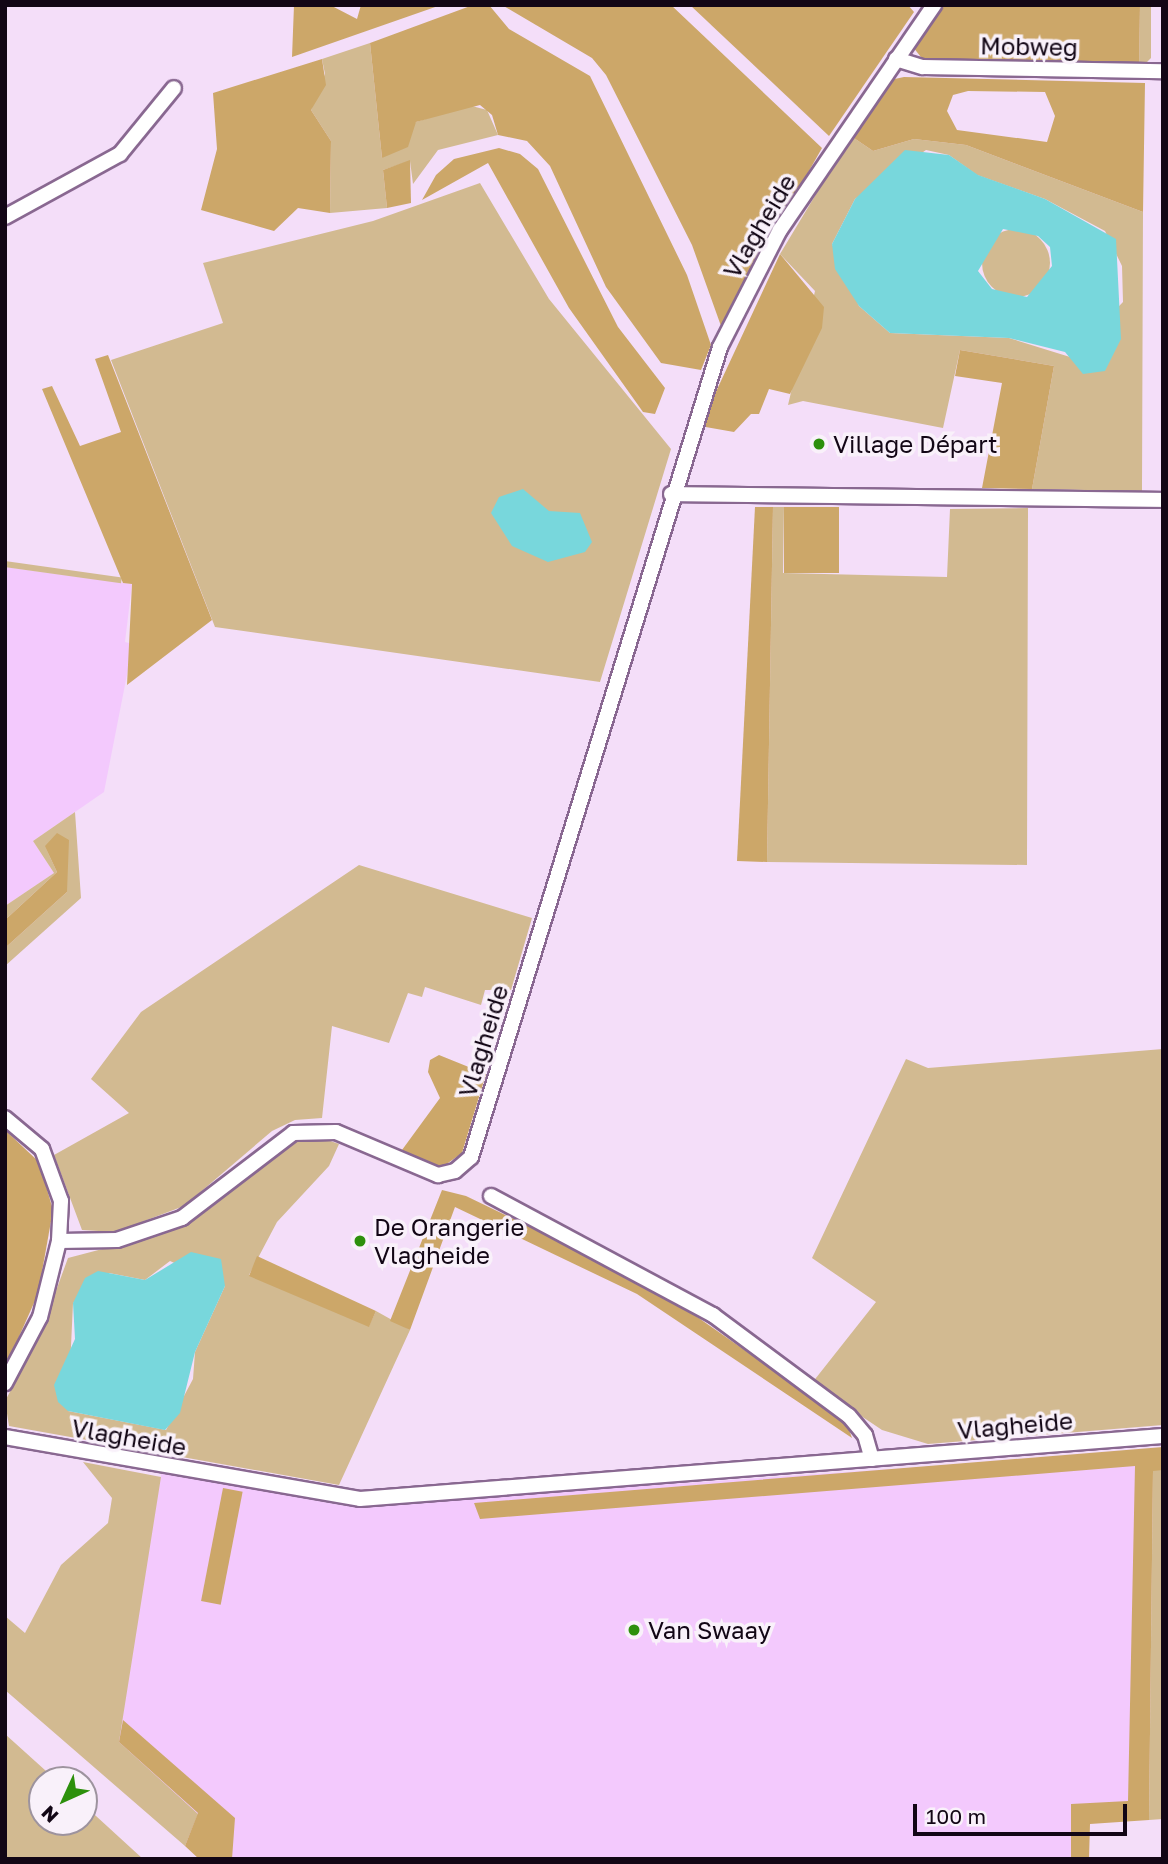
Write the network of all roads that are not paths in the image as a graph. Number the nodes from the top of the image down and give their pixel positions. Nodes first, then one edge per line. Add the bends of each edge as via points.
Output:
1 (934, 5) edge
2 (897, 59) junction
3 (1163, 71) edge
4 (174, 88) dead end
5 (5, 217) edge
6 (670, 494) junction
7 (1163, 500) edge
8 (5, 1118) edge
9 (491, 1196) dead end
10 (59, 1241) junction
11 (5, 1383) edge
12 (1163, 1436) edge
13 (5, 1437) edge
14 (872, 1459) junction

1 - 2 street, Vlagheide
2 - 3 street, Mobweg via 923,67
2 - 6 street, Vlagheide via 750,280 720,346
4 - 5 street via 120,154
6 - 7 street
6 - 10 street, Vlagheide via 468,1161 438,1175 336,1132 293,1133 182,1218 117,1240
8 - 10 street via 50,1162 61,1201
9 - 14 street via 713,1315 849,1416 865,1435
10 - 11 street via 40,1317
12 - 14 street, Vlagheide
13 - 14 street, Vlagheide via 360,1499

